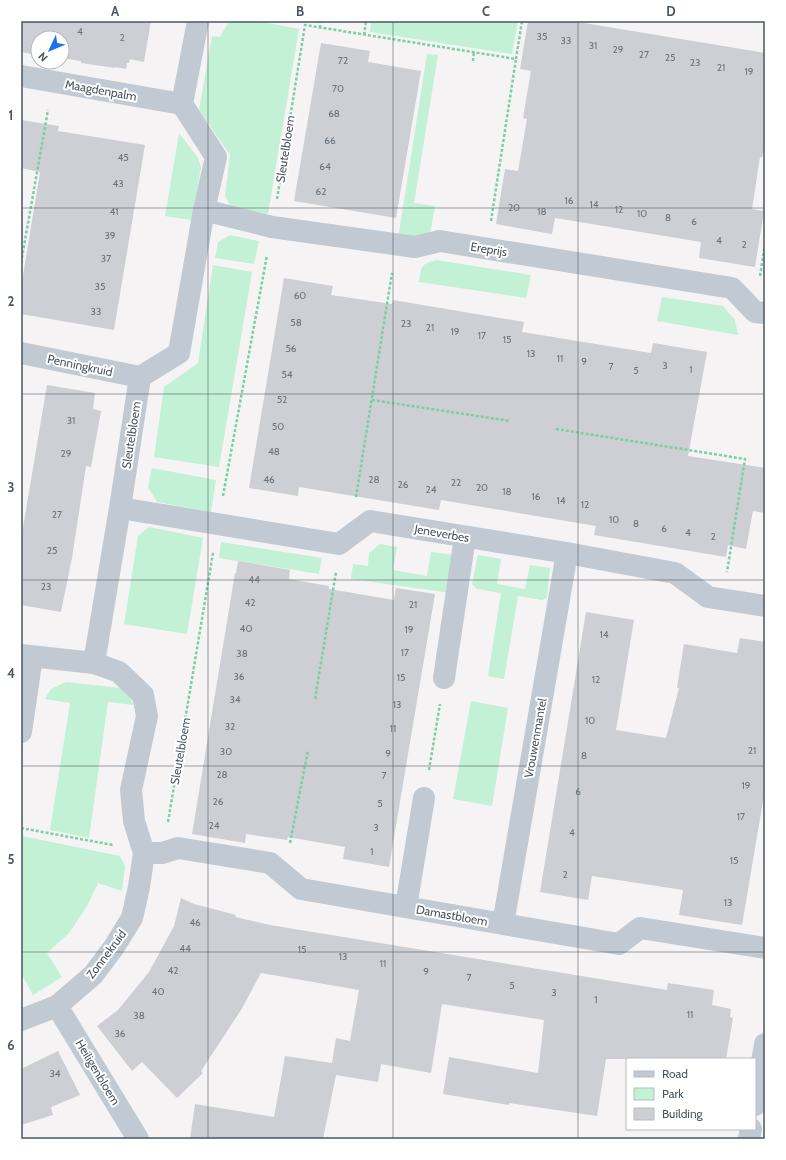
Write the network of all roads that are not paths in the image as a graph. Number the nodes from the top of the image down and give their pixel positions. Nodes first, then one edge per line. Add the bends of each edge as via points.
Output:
1 (198, 21) edge
2 (21, 76) edge
3 (182, 104) junction
4 (204, 210) junction
5 (765, 314) edge
6 (21, 352) edge
7 (140, 377) junction
8 (120, 508) junction
9 (465, 537) junction
10 (567, 553) junction
11 (765, 606) edge
12 (27, 656) edge
13 (94, 663) junction
14 (444, 678) road end
15 (21, 732) edge
16 (424, 798) road end
17 (153, 853) junction
18 (406, 907) junction
19 (503, 924) junction
20 (765, 948) edge
21 (57, 1006) junction
22 (21, 1020) edge
23 (765, 1044) edge
24 (756, 1099) edge
25 (138, 1139) edge

1 - 3 street
2 - 3 street, Maagdenpalm
3 - 4 street via 216,157
4 - 5 street, Ereprijs via 272,227 415,248 440,241 732,288 755,312
4 - 7 street via 179,354
6 - 7 street, Penningkruid
7 - 8 street, Sleutelbloem
8 - 9 street, Jeneverbes via 344,540 370,521
8 - 13 street, Sleutelbloem
9 - 10 street, Jeneverbes
9 - 14 street
10 - 11 street, Jeneverbes via 675,573 708,597
10 - 19 street, Vrouwenmantel
12 - 13 street
12 - 15 street
13 - 17 street via 119,672 143,695 147,716 131,790 134,821
16 - 18 street
17 - 18 street, Damastbloem via 178,848 270,863 301,889
17 - 21 street, Zonnekruid via 139,887 132,918 114,947 93,975
18 - 19 street, Damastbloem
19 - 20 street, Damastbloem via 619,944 640,928
21 - 22 street, Zonnekruid
21 - 25 street, Heiligenbloem
23 - 24 street

